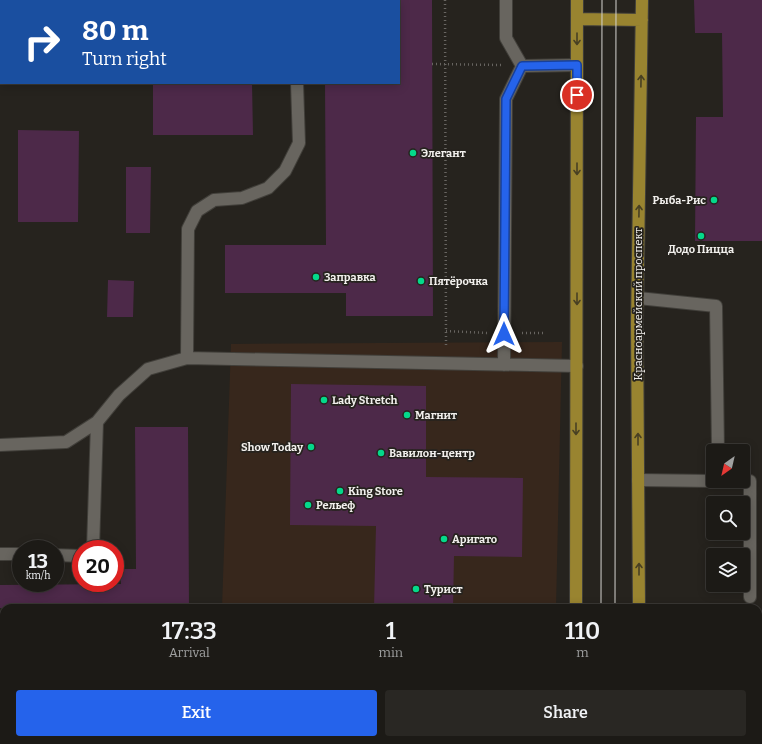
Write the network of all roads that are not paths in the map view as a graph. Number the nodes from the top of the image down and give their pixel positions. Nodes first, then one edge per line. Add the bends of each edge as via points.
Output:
1 (506, 0) edge
2 (577, 0) edge
3 (642, 0) edge
4 (577, 19) junction
5 (642, 20) junction
6 (577, 65) junction
7 (522, 66) junction
8 (297, 84) edge
9 (638, 298) junction
10 (187, 358) junction
11 (504, 365) junction
12 (576, 366) junction
13 (97, 422) junction
14 (718, 444) edge
15 (0, 445) edge
16 (638, 480) junction
17 (706, 481) edge
18 (750, 488) edge
19 (93, 540) edge
20 (0, 554) edge
21 (12, 554) edge
22 (750, 598) dead end
23 (576, 604) edge
24 (639, 604) edge

1 - 7 street via 506,38
2 - 4 main road
3 - 5 main road, Красноармейский проспект
4 - 5 main road
4 -> 6 main road
9 -> 5 main road, Красноармейский проспект
6 - 7 street
6 -> 12 main road
7 - 11 street via 506,99
8 - 10 street via 299,142 285,171 268,188 242,198 214,200 198,211 188,229
9 - 14 street via 716,306
16 -> 9 main road, Красноармейский проспект
10 - 11 street
10 - 13 street via 148,369 120,395
11 - 12 street
12 -> 23 main road
13 - 15 street via 66,442
13 - 19 street
16 - 17 street
24 -> 16 main road, Красноармейский проспект
18 - 22 street
20 - 21 street

